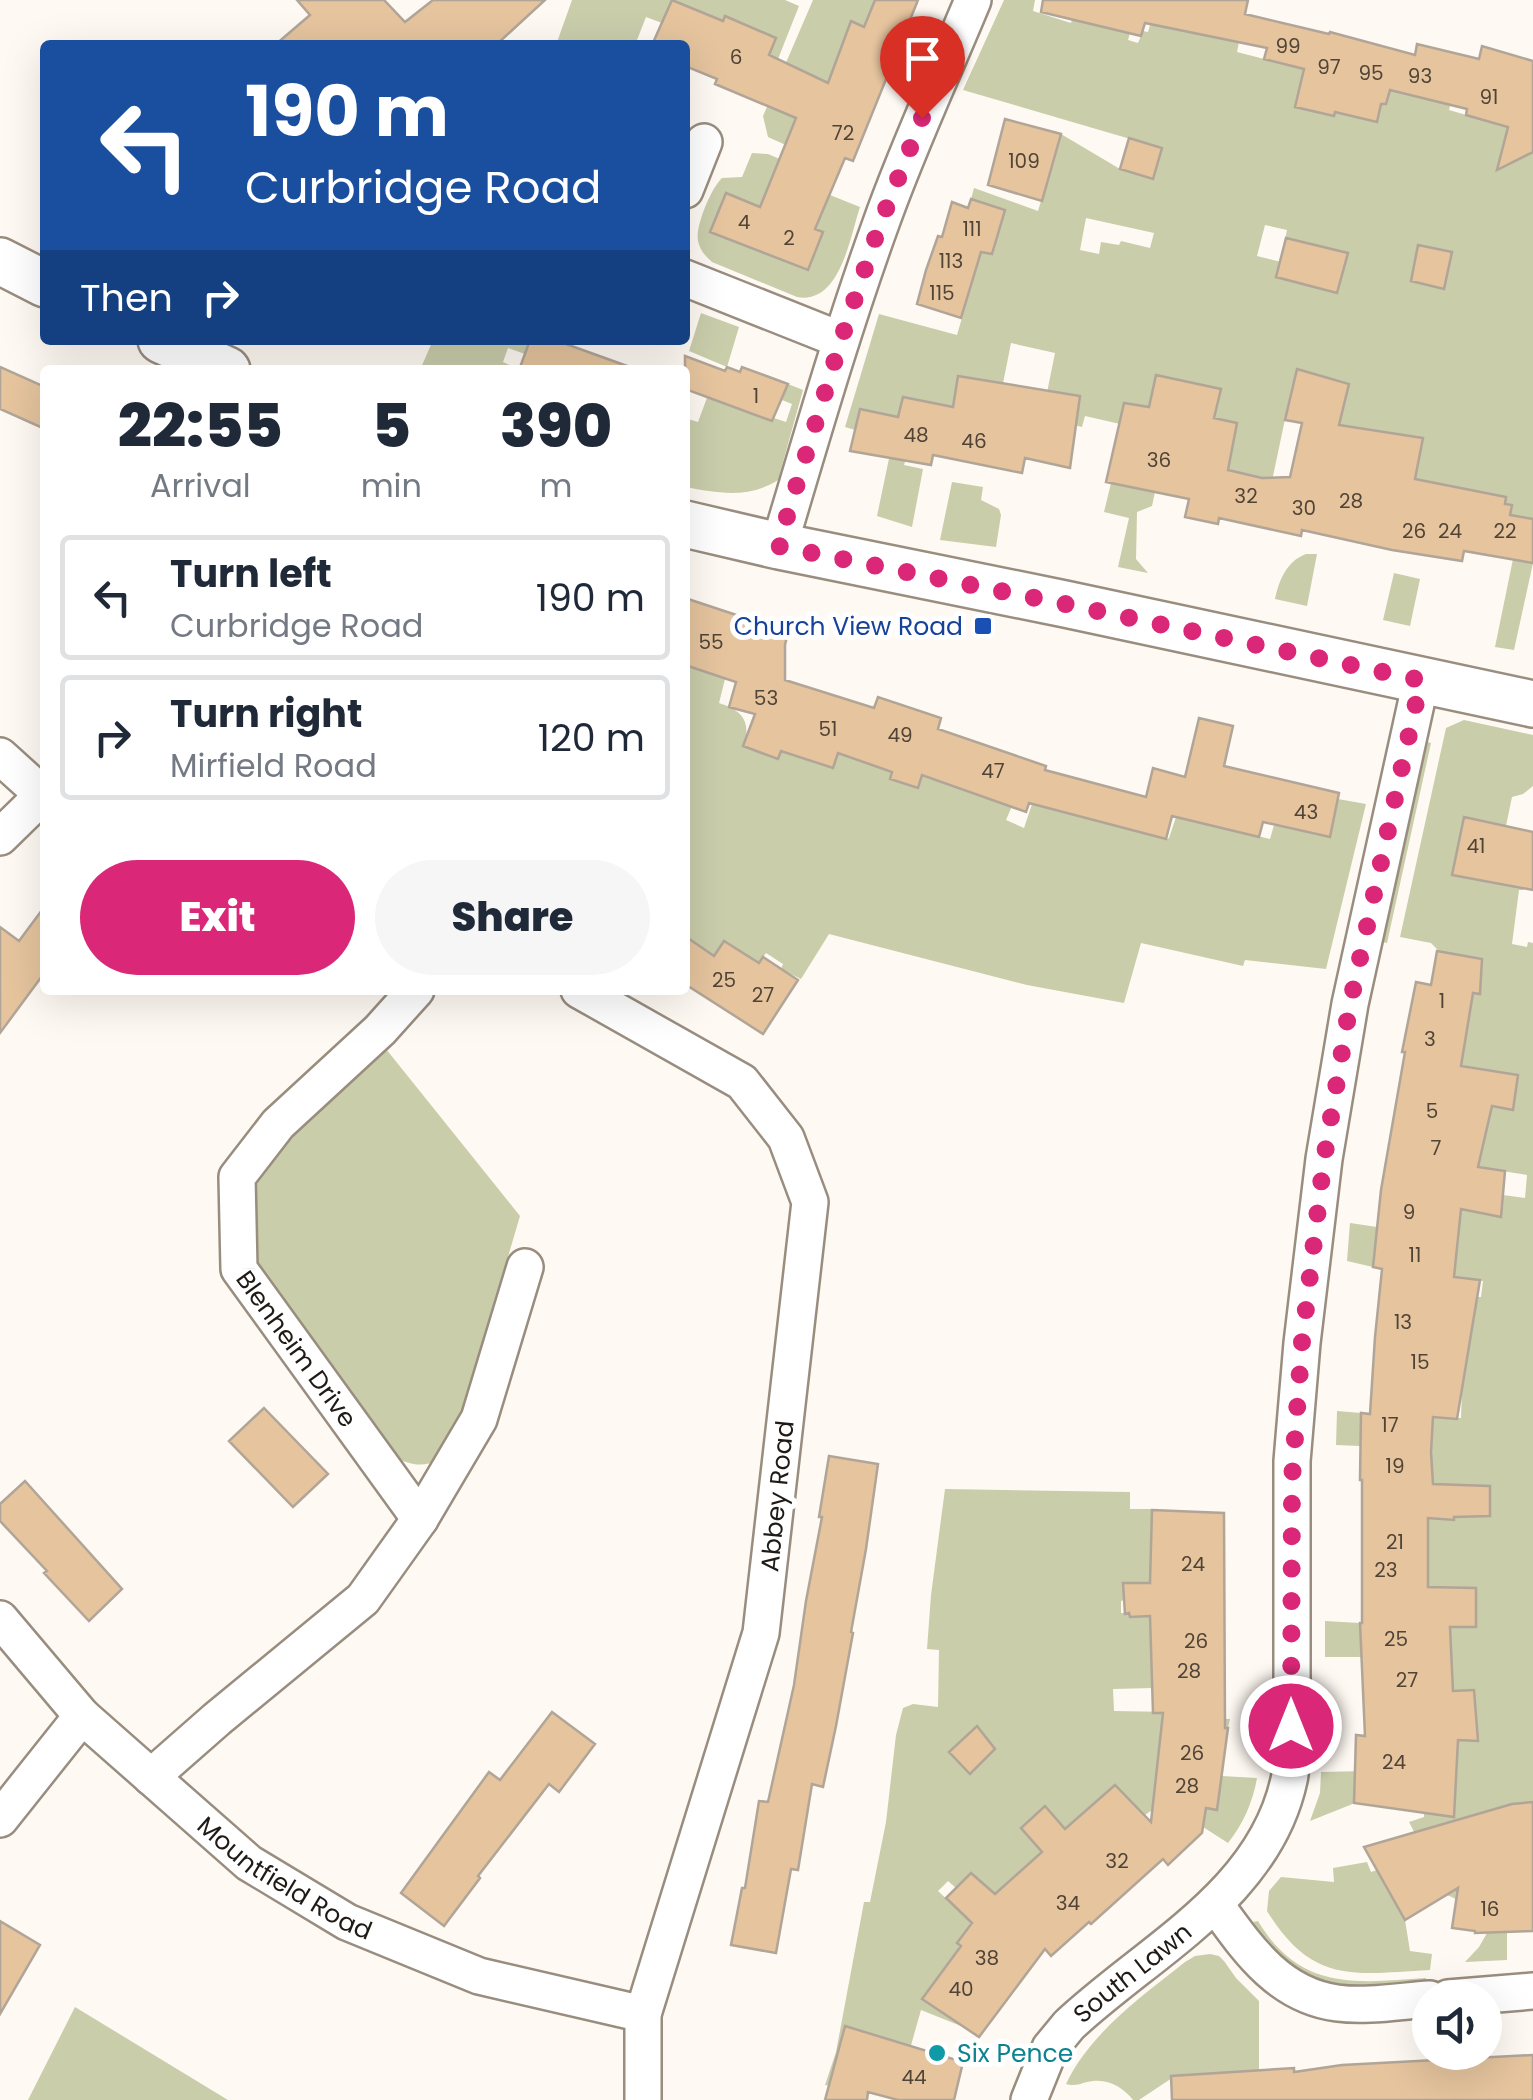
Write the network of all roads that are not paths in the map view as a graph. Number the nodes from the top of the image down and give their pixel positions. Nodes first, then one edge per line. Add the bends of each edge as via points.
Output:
1 (973, 0) edge
2 (707, 143) edge
3 (690, 179) edge
4 (0, 261) edge
5 (690, 280) edge
6 (40, 281) edge
7 (841, 340) junction
8 (172, 345) edge
9 (216, 365) edge
10 (690, 525) edge
11 (778, 546) junction
12 (1421, 680) junction
13 (1533, 704) edge
14 (0, 756) edge
15 (40, 791) edge
16 (40, 798) edge
17 (0, 836) edge
18 (412, 995) edge
19 (589, 995) edge
20 (524, 1266) dead end
21 (420, 1519) junction
22 (0, 1619) edge
23 (82, 1716) junction
24 (151, 1777) junction
25 (0, 1820) edge
26 (1215, 1904) junction
27 (1533, 1991) edge
28 (1502, 1994) edge
29 (1412, 2000) edge
30 (644, 2014) junction
31 (643, 2100) edge
32 (1029, 2100) edge

1 - 7 street via 886,208
2 - 3 street
4 - 6 main road
5 - 7 street
7 - 11 street
8 - 9 main road
10 - 11 main road
11 - 12 main road
12 - 13 main road
12 - 26 street, South Lawn via 1350,1004 1302,1342 1292,1461 1290,1770 1280,1808 1252,1861
14 - 15 street
16 - 17 street
18 - 21 street, Blenheim Drive via 278,1124 237,1177 239,1269
19 - 30 street, Abbey Road via 742,1082 786,1138 810,1202 762,1633
20 - 21 street via 479,1418
21 - 24 street via 363,1599
22 - 23 street, Mountfield Road
23 - 24 street, Mountfield Road
23 - 25 street
24 - 30 street, Mountfield Road via 250,1863 347,1922 479,1976
26 - 29 street, South Lawn via 1261,1964 1297,1991 1340,2004
26 - 32 street, South Lawn via 1068,2025 1050,2048
27 - 28 street
30 - 31 street, Abbey Road

